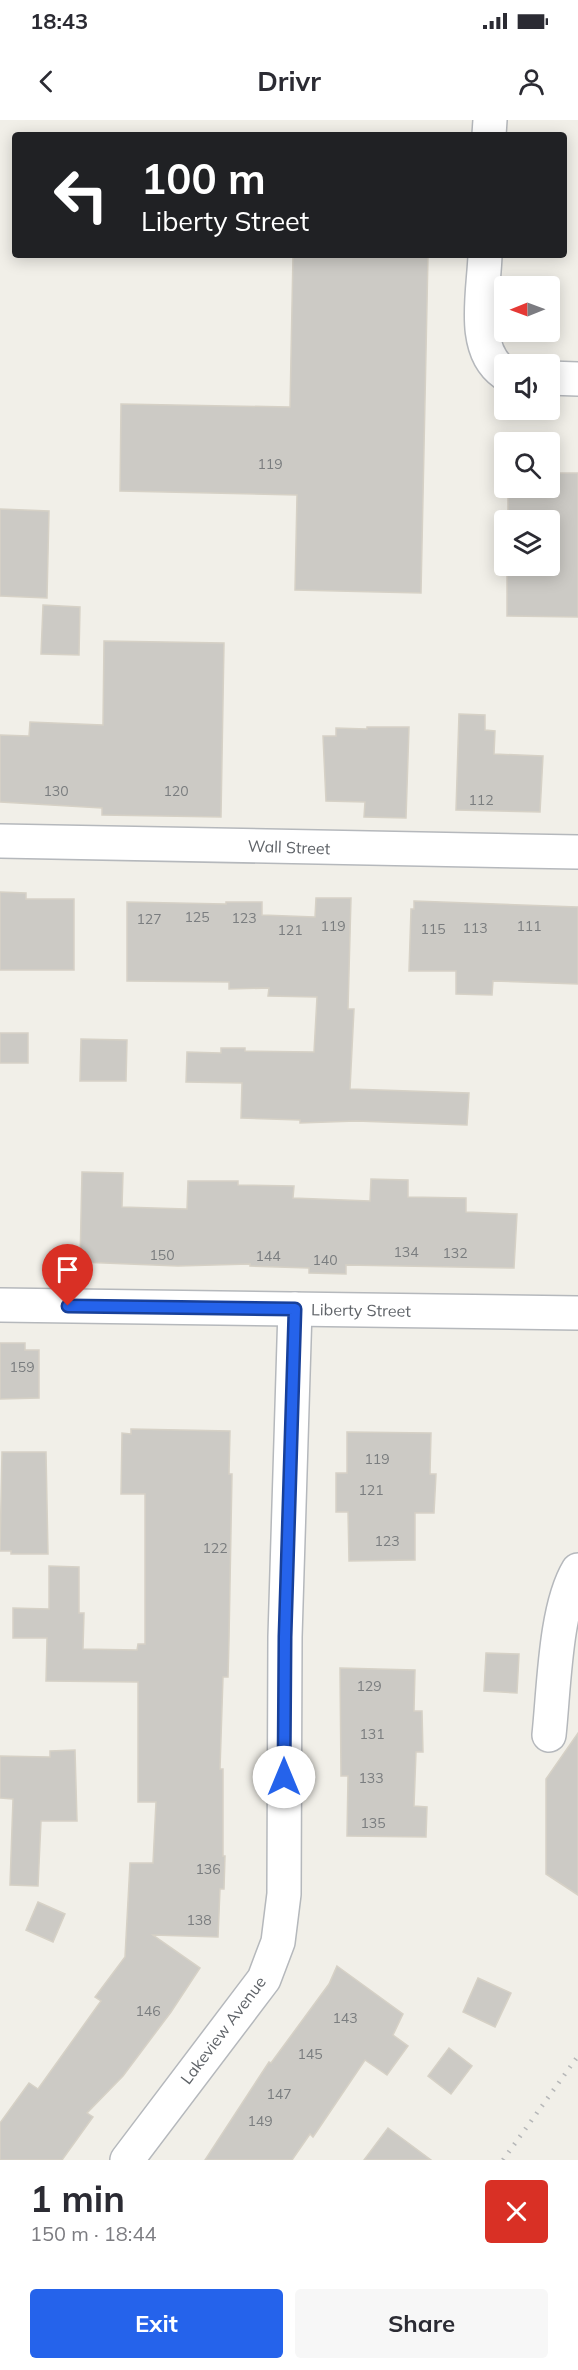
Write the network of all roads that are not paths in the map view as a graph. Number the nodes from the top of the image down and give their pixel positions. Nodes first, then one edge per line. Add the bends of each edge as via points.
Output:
1 (485, 258) edge
2 (494, 366) edge
3 (560, 378) edge
4 (578, 379) edge
5 (0, 841) edge
6 (578, 852) edge
7 (0, 1305) edge
8 (295, 1309) junction
9 (578, 1313) edge
10 (578, 1570) edge
11 (549, 1735) dead end
12 (127, 2160) edge

1 - 2 street via 483,340
3 - 4 street
5 - 6 street, Wall Street
7 - 8 street, Liberty Street
8 - 9 street, Liberty Street
8 - 12 street, Lakeview Avenue via 285,1637 284,1894 278,1942 264,1979
10 - 11 street via 571,1581 561,1622

